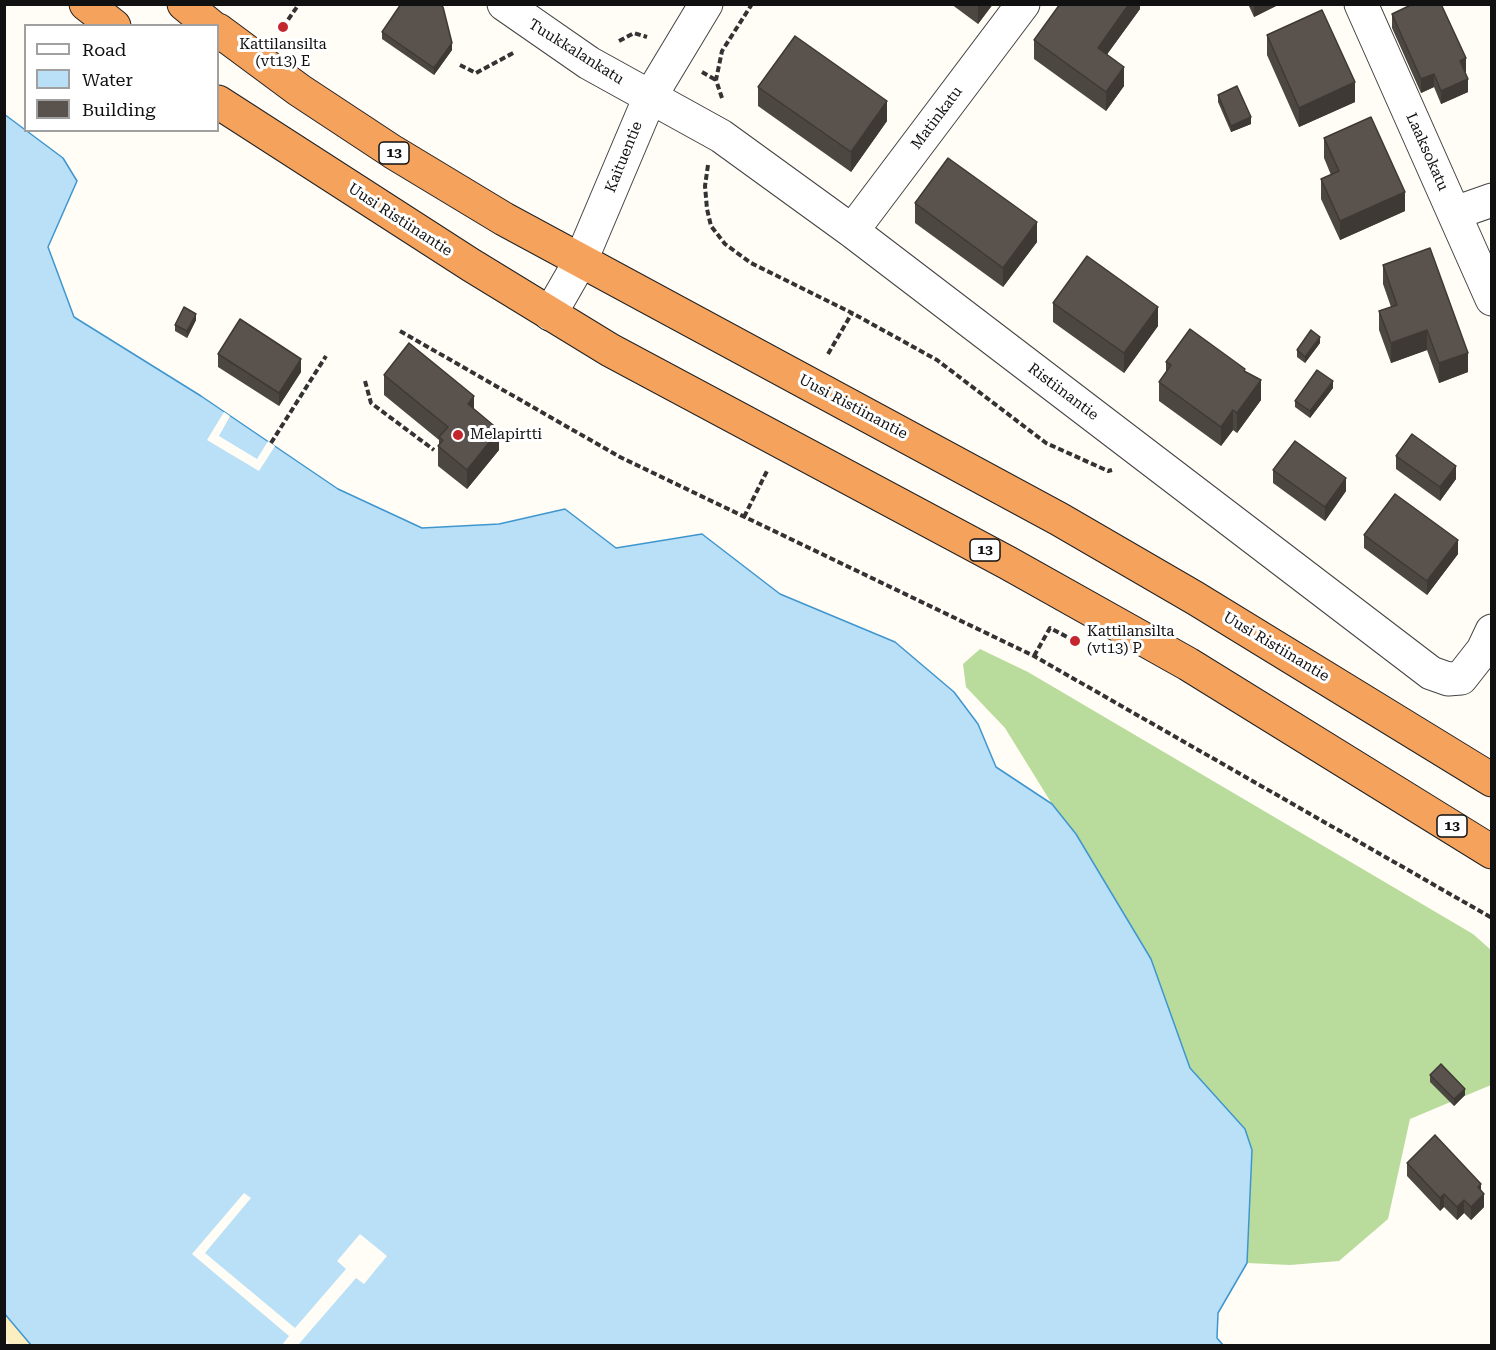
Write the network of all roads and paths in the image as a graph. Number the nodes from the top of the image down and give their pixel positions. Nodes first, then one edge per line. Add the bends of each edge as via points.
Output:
1 (86, 4) edge
2 (184, 4) edge
3 (299, 4) edge
4 (504, 4) edge
5 (706, 4) edge
6 (752, 4) edge
7 (1023, 4) edge
8 (1361, 4) edge
9 (111, 24) edge
10 (209, 24) edge
11 (283, 27) dead end
12 (219, 31) edge
13 (615, 41) dead end
14 (524, 47) dead end
15 (675, 55) junction
16 (460, 65) dead end
17 (716, 80) junction
18 (650, 97) junction
19 (219, 103) edge
20 (721, 136) junction
21 (1491, 200) edge
22 (1455, 213) junction
23 (852, 231) junction
24 (581, 260) junction
25 (1491, 299) edge
26 (852, 313) junction
27 (550, 314) junction
28 (400, 331) dead end
29 (828, 354) dead end
30 (326, 356) dead end
31 (365, 381) dead end
32 (272, 443) dead end
33 (1133, 445) junction
34 (434, 450) dead end
35 (771, 463) dead end
36 (744, 517) junction
37 (1491, 631) edge
38 (1075, 641) dead end
39 (1034, 656) junction
40 (1491, 780) edge
41 (1491, 852) edge
42 (1491, 918) edge

1 - 9 highway
2 - 10 highway
3 - 11 path
4 - 18 street, Tuukkalankatu via 589,63
5 - 15 street, Kaituentie
6 - 17 path via 722,51
7 - 23 street, Matinkatu
8 - 22 street, Laaksokatu
12 - 24 highway, Uusi Ristiinantie / 13 via 393,152
13 - 15 path via 634,33 644,35
14 - 16 path via 476,73
15 - 17 path
15 - 18 street, Kaituentie
17 - 20 path via 723,100 735,115
18 - 20 street, Ristiinantie
18 - 24 street, Kaituentie
19 - 27 highway, Uusi Ristiinantie / 13
20 - 23 street, Ristiinantie
20 - 26 path via 710,154 705,186 711,226 725,244 751,263
21 - 22 street
22 - 25 street, Laaksokatu
23 - 33 street, Ristiinantie
24 - 27 street, Kaituentie
24 - 40 highway, Uusi Ristiinantie / 13 via 1059,519
26 - 29 path
26 - 33 path via 938,360 1046,443 1108,471 1119,467
27 - 41 highway, Uusi Ristiinantie / 13 via 1188,664
28 - 36 path via 620,457
30 - 32 path
31 - 34 path via 371,403
33 - 37 street, Ristiinantie via 1431,673 1448,679 1461,678
35 - 36 path
36 - 39 path
38 - 39 path via 1050,628
39 - 42 path

